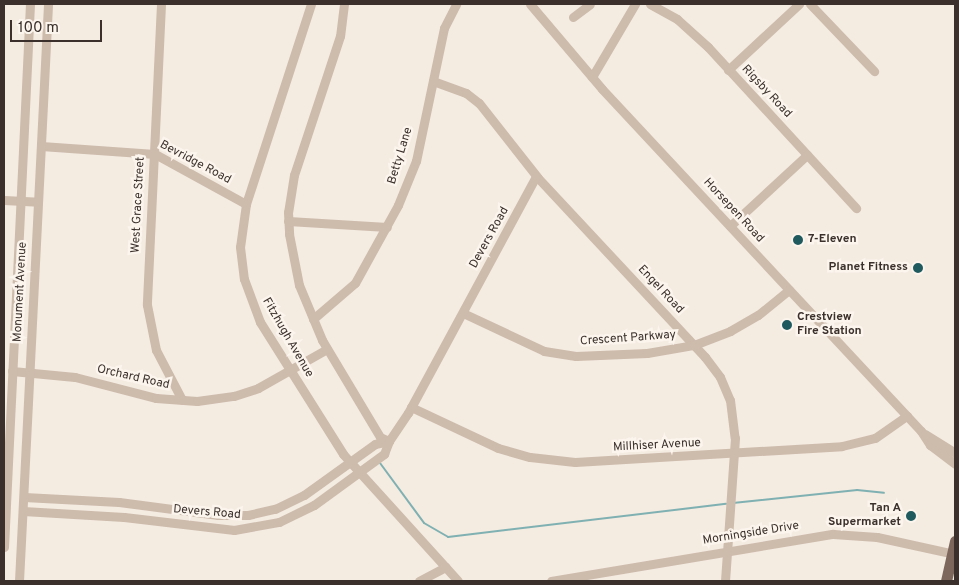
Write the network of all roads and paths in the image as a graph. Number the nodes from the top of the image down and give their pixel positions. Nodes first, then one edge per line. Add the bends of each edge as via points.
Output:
1 (30, 4) edge
2 (48, 4) edge
3 (161, 4) edge
4 (311, 4) edge
5 (344, 4) edge
6 (456, 4) edge
7 (530, 4) edge
8 (590, 4) edge
9 (635, 4) edge
10 (650, 4) edge
11 (799, 4) edge
12 (810, 4) edge
13 (573, 16) dead end
14 (728, 70) junction
15 (874, 72) dead end
16 (592, 77) junction
17 (433, 81) junction
18 (41, 146) junction
19 (155, 154) junction
20 (806, 154) junction
21 (536, 176) junction
22 (4, 200) edge
23 (20, 200) junction
24 (38, 202) junction
25 (246, 204) junction
26 (856, 208) dead end
27 (288, 221) junction
28 (730, 226) junction
29 (387, 227) junction
30 (789, 290) junction
31 (463, 314) junction
32 (313, 319) junction
33 (694, 345) junction
34 (327, 349) junction
35 (12, 371) junction
36 (290, 372) junction
37 (30, 373) junction
38 (182, 400) junction
39 (411, 407) junction
40 (907, 416) junction
41 (6, 430) edge
42 (27, 430) junction
43 (920, 431) junction
44 (389, 440) junction
45 (955, 453) edge
46 (734, 454) junction
47 (350, 464) junction
48 (955, 464) edge
49 (359, 475) junction
50 (24, 497) junction
51 (6, 506) junction
52 (162, 507) junction
53 (23, 510) junction
54 (160, 521) junction
55 (955, 541) edge
56 (4, 547) edge
57 (726, 551) junction
58 (954, 554) edge
59 (445, 567) junction
60 (20, 581) edge
61 (419, 581) edge
62 (458, 581) edge
63 (551, 581) edge
64 (725, 581) edge
65 (946, 581) edge

1 - 23 street, Monument Avenue
2 - 18 street, Monument Avenue
3 - 19 street, West Grace Street
4 - 25 street, Fitzhugh Avenue
5 - 27 street via 340,36 294,174
6 - 17 street, Betty Lane via 444,28
7 - 16 street, Horsepen Road
8 - 13 street
9 - 16 street
10 - 14 street, Rigsby Road via 685,25
11 - 14 street
12 - 15 street
14 - 20 street, Rigsby Road
16 - 28 street, Horsepen Road
17 - 21 street, Engel Road via 472,97
17 - 29 street, Betty Lane via 412,175
18 - 19 street, Bevridge Road
18 - 24 street, Monument Avenue
19 - 25 street, Bevridge Road
19 - 38 street, West Grace Street via 149,319 156,350
20 - 26 street, Rigsby Road
20 - 28 street
21 - 31 street, Devers Road
21 - 33 street, Engel Road
22 - 23 street
23 - 24 street
23 - 35 street, Monument Avenue
24 - 37 street, Monument Avenue
25 - 36 street, Fitzhugh Avenue via 240,247 244,278 260,322
27 - 29 street
27 - 32 street via 298,285
28 - 30 street, Horsepen Road
29 - 32 street, Betty Lane via 355,283
30 - 33 street, Crescent Parkway via 745,324
30 - 40 street, Horsepen Road
31 - 33 street, Crescent Parkway via 526,345 555,354 647,353
31 - 39 street, Devers Road
32 - 34 street
33 - 46 street, Engel Road via 726,388 734,424
34 - 36 street, Orchard Road
34 - 44 street via 380,437
35 - 37 street, Orchard Road
35 - 41 street, Monument Avenue
36 - 38 street, Orchard Road via 234,396
36 - 47 street, Fitzhugh Avenue
37 - 38 street, Orchard Road via 75,377 156,398
37 - 42 street, Monument Avenue
39 - 44 street, Devers Road
39 - 46 street, Millhiser Avenue via 483,443 530,457 592,462
40 - 43 street, Horsepen Road
40 - 46 street, Millhiser Avenue via 886,433 865,442
41 - 42 street
41 - 51 street, Monument Avenue
42 - 50 street, Monument Avenue
43 - 45 street, Horsepen Road
43 - 48 street, Horsepen Road via 935,450
44 - 47 street, Devers Road via 375,444
44 - 49 street, Devers Road via 384,454
46 - 57 street, Engel Road
47 - 49 street, Fitzhugh Avenue
47 - 52 street, Devers Road via 304,495 263,512 218,515
49 - 54 street, Devers Road via 299,514 265,526 216,529
49 - 59 street, Fitzhugh Avenue
50 - 52 street, Devers Road
50 - 53 street, Monument Avenue
51 - 53 street, Devers Road
51 - 56 street, Monument Avenue
52 - 54 street
53 - 54 street, Devers Road
53 - 60 street, Monument Avenue
55 - 58 main road
57 - 58 street, Morningside Drive via 847,533
57 - 63 street, Morningside Drive
57 - 64 street, Engel Road
58 - 65 main road
59 - 61 street
59 - 62 street, Fitzhugh Avenue

